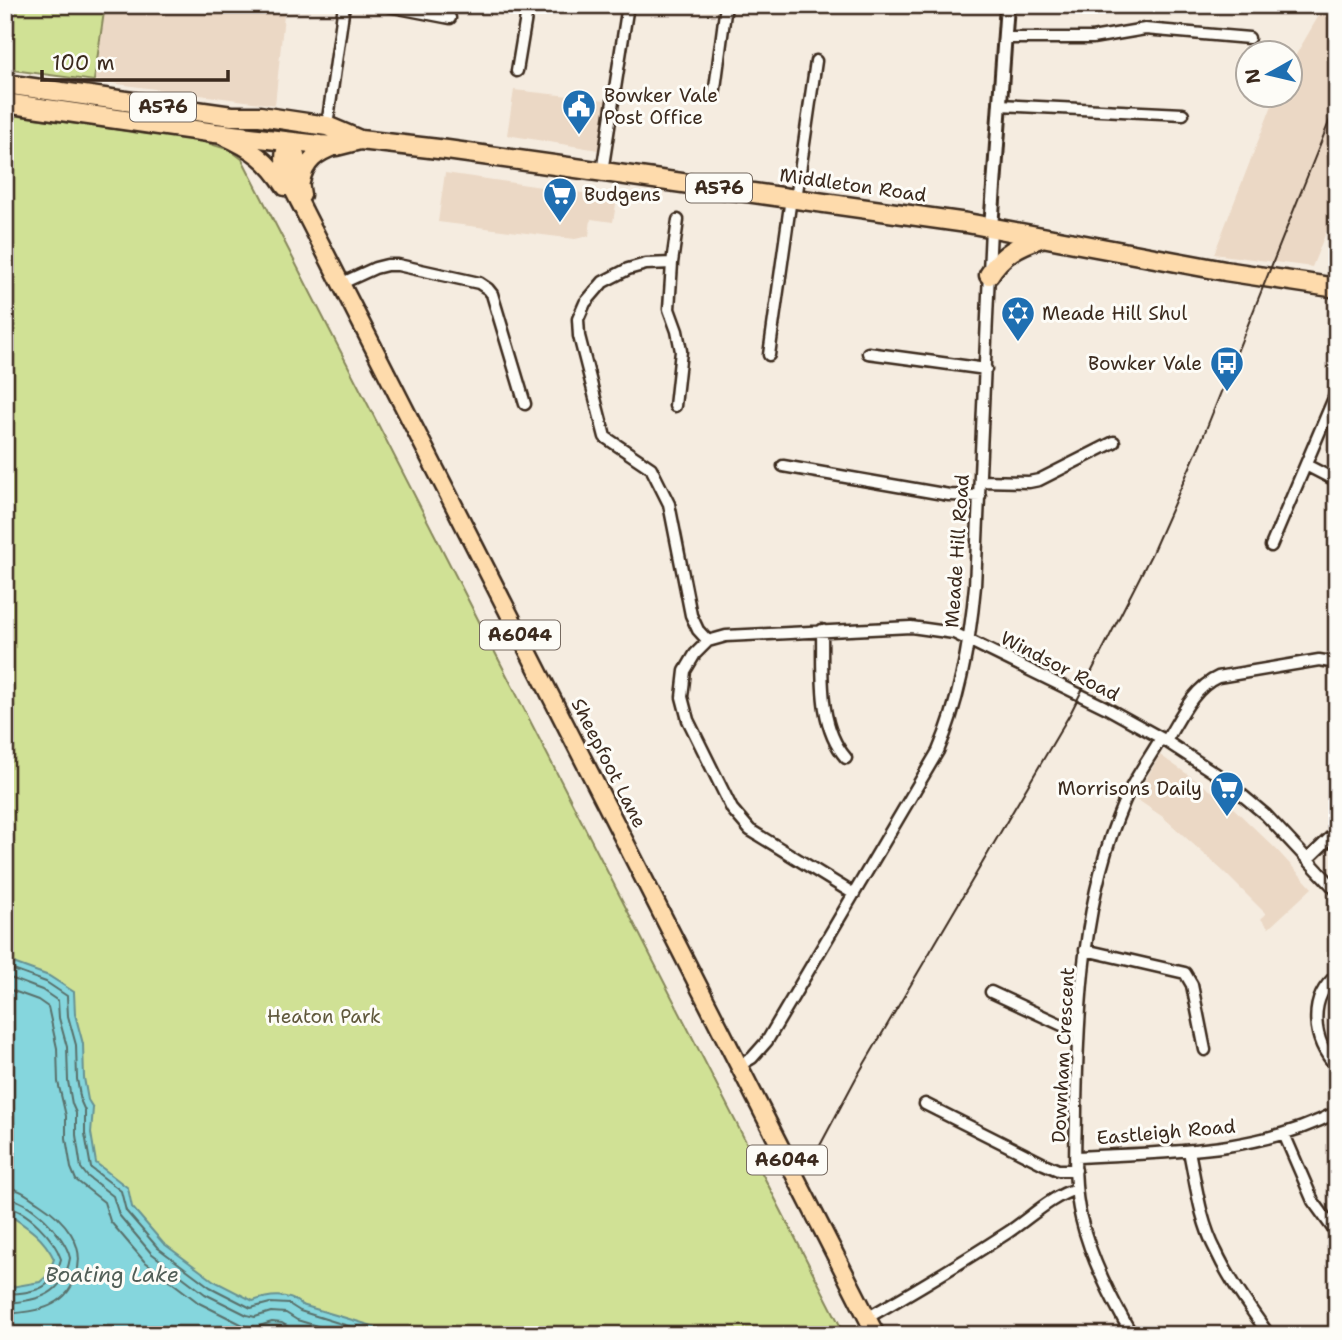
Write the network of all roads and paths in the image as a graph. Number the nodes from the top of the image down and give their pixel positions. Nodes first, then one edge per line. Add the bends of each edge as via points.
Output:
1 (344, 5) edge
2 (383, 5) edge
3 (528, 5) edge
4 (628, 5) edge
5 (726, 5) edge
6 (870, 5) edge
7 (1007, 5) edge
8 (878, 6) edge
9 (450, 18) dead end
10 (1004, 38) junction
11 (1249, 38) dead end
12 (816, 61) dead end
13 (517, 71) dead end
14 (5, 84) edge
15 (714, 96) dead end
16 (94, 97) junction
17 (5, 103) edge
18 (999, 105) junction
19 (1182, 114) dead end
20 (232, 117) junction
21 (111, 118) junction
22 (318, 125) junction
23 (215, 133) junction
24 (289, 141) junction
25 (360, 141) junction
26 (336, 146) junction
27 (602, 172) junction
28 (301, 184) junction
29 (794, 198) junction
30 (304, 211) junction
31 (678, 220) dead end
32 (991, 228) junction
33 (1041, 238) junction
34 (672, 263) junction
35 (989, 275) junction
36 (341, 284) junction
37 (1337, 288) edge
38 (868, 353) dead end
39 (769, 355) dead end
40 (986, 369) junction
41 (1337, 391) edge
42 (525, 404) dead end
43 (675, 406) dead end
44 (1114, 442) dead end
45 (1306, 465) junction
46 (783, 466) dead end
47 (980, 481) junction
48 (1337, 481) edge
49 (980, 496) junction
50 (1271, 546) dead end
51 (822, 630) junction
52 (708, 641) junction
53 (968, 642) junction
54 (1337, 666) edge
55 (1163, 739) junction
56 (846, 758) dead end
57 (1337, 831) edge
58 (1308, 859) junction
59 (1337, 891) edge
60 (854, 894) junction
61 (1086, 950) junction
62 (1337, 975) edge
63 (991, 992) dead end
64 (1077, 1032) junction
65 (1205, 1050) dead end
66 (740, 1065) junction
67 (1337, 1067) edge
68 (925, 1104) dead end
69 (1337, 1112) edge
70 (1284, 1134) junction
71 (1189, 1151) junction
72 (1076, 1157) junction
73 (1076, 1170) junction
74 (1076, 1189) junction
75 (1337, 1234) edge
76 (867, 1318) junction
77 (876, 1335) edge
78 (1132, 1335) edge
79 (1269, 1335) edge

1 - 22 street
2 - 9 street
3 - 13 street
4 - 27 street
5 - 15 street
6 - 8 street
7 - 10 street
10 - 11 street via 1092,38 1145,29
10 - 18 street
12 - 29 street
14 - 16 highway, Middleton Road / A576
16 - 20 highway, Middleton Road / A576
16 - 21 highway, A576
17 - 21 highway, Middleton Road / A576
18 - 19 street
18 - 32 street
20 - 22 highway, Middleton Road / A576 via 260,116
20 - 24 highway, A576 via 278,131
21 - 23 highway, Middleton Road / A576
22 - 24 highway
22 - 25 highway, Middleton Road / A576
23 - 24 highway, Middleton Road / A576
23 - 30 main road, Sheepfoot Lane / A6044 via 269,164
24 - 26 highway, Middleton Road / A576
24 - 28 main road, Sheepfoot Lane / A6044
24 - 30 main road, Sheepfoot Lane / A6044 via 284,164
25 - 26 highway, Middleton Road / A576
25 - 27 highway, Middleton Road / A576
26 - 28 main road via 311,159
27 - 29 highway, Middleton Road / A576
28 - 30 main road, Sheepfoot Lane / A6044
29 - 32 highway, Middleton Road / A576
29 - 39 street
30 - 36 main road, Sheepfoot Lane / A6044
31 - 34 street
32 - 33 highway, Middleton Road / A576
32 - 35 street, Meade Hill Road
33 - 35 highway via 1007,253
33 - 37 highway, Middleton Road / A576
34 - 43 street via 669,309 681,351
34 - 52 street via 637,267 603,282 578,318 579,336 605,437 651,468 669,504 691,615
35 - 40 street, Meade Hill Road
36 - 42 street via 387,265 470,280 488,289
36 - 66 main road, Sheepfoot Lane / A6044
38 - 40 street
40 - 47 street, Meade Hill Road
41 - 45 street
44 - 47 street via 1040,480
45 - 48 street
45 - 50 street
46 - 49 street via 949,495
47 - 49 street, Meade Hill Road
49 - 53 street, Meade Hill Road
51 - 52 street, Windsor Road
51 - 53 street, Windsor Road via 933,628
51 - 56 street via 828,719
52 - 60 street via 685,671 682,697 688,720 732,809 750,830
53 - 55 street, Windsor Road via 1002,655
53 - 60 street, Meade Hill Road via 938,751
54 - 55 street, Downham Crescent via 1319,660 1210,680
55 - 58 street, Windsor Road via 1218,775 1266,815
55 - 61 street, Downham Crescent via 1124,801 1104,862
57 - 58 street
58 - 59 street, Windsor Road
60 - 66 street, Meade Hill Road via 766,1041
61 - 64 street, Downham Crescent
61 - 65 street via 1185,973 1192,985
62 - 67 street via 1324,985 1314,1024 1328,1058
63 - 64 street
64 - 72 street, Downham Crescent
66 - 76 main road, Sheepfoot Lane / A6044
68 - 73 street via 1044,1164
69 - 70 street, Eastleigh Road
70 - 71 street, Eastleigh Road
70 - 75 street via 1313,1201
71 - 72 street, Eastleigh Road
71 - 79 street via 1215,1250
72 - 73 street, Downham Crescent
73 - 74 street, Downham Crescent
74 - 76 street
74 - 78 street, Downham Crescent via 1088,1244
76 - 77 main road, Sheepfoot Lane / A6044

